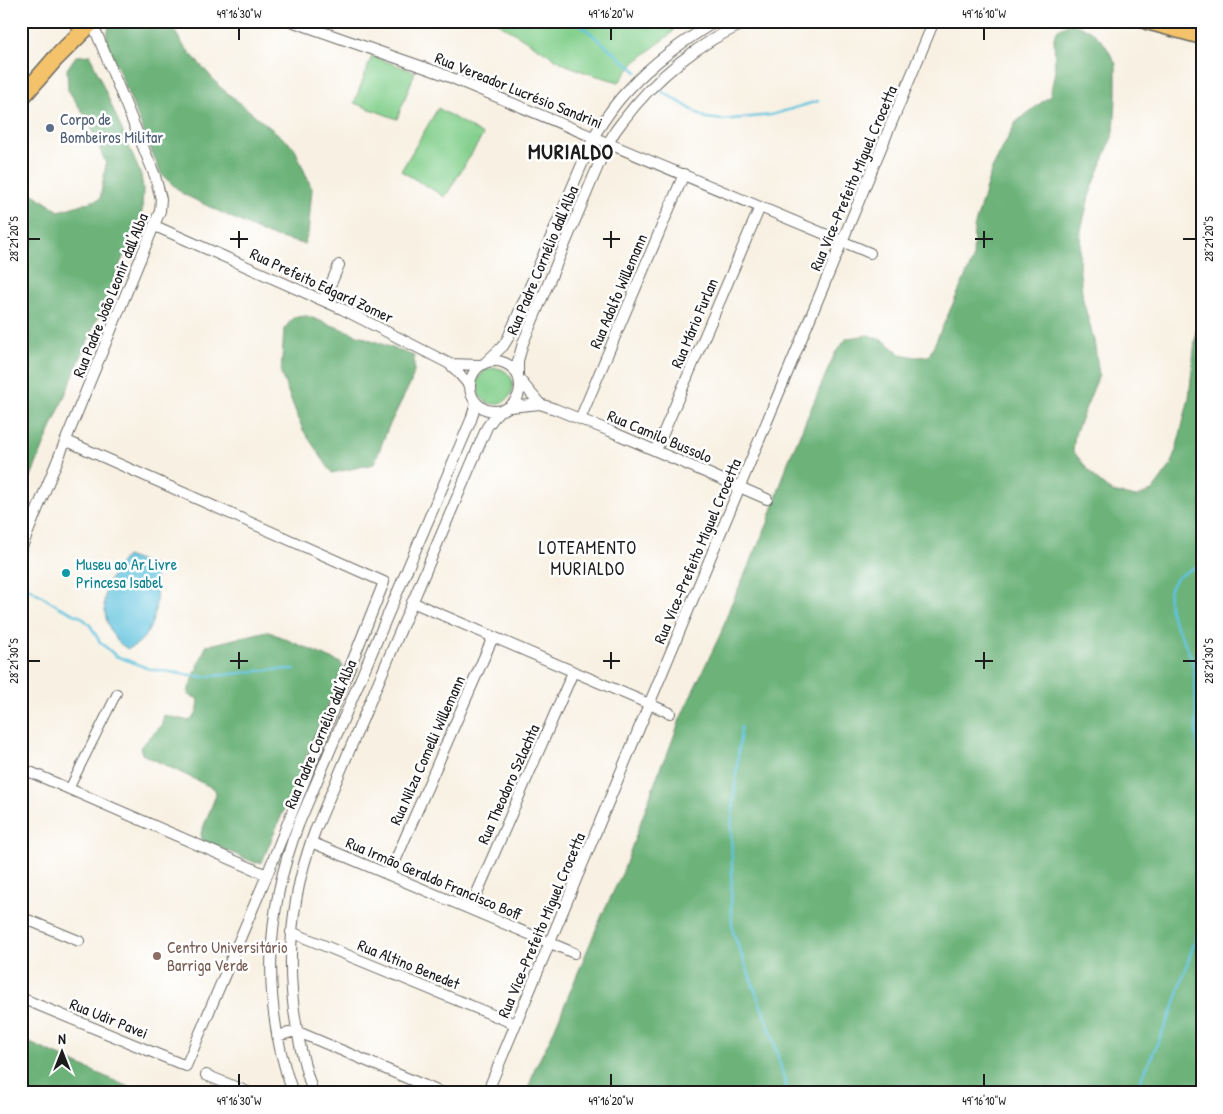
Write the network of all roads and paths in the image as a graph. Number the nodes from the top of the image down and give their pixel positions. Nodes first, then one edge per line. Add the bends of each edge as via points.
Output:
1 (92, 21) edge
2 (291, 21) edge
3 (716, 21) edge
4 (751, 21) edge
5 (934, 21) edge
6 (1146, 21) edge
7 (1202, 36) edge
8 (21, 98) edge
9 (594, 136) junction
10 (608, 142) junction
11 (684, 174) junction
12 (760, 207) junction
13 (155, 226) junction
14 (842, 242) junction
15 (870, 253) dead end
16 (339, 265) dead end
17 (324, 300) junction
18 (448, 363) junction
19 (483, 364) junction
20 (519, 377) junction
21 (470, 386) junction
22 (476, 403) junction
23 (540, 404) junction
24 (510, 407) junction
25 (499, 411) junction
26 (580, 419) junction
27 (67, 440) junction
28 (656, 450) junction
29 (740, 487) junction
30 (766, 499) dead end
31 (21, 549) edge
32 (412, 602) junction
33 (493, 637) junction
34 (573, 672) junction
35 (117, 693) dead end
36 (649, 704) junction
37 (670, 714) dead end
38 (21, 768) edge
39 (69, 789) junction
40 (311, 842) junction
41 (267, 875) junction
42 (389, 875) junction
43 (470, 909) junction
44 (21, 917) edge
45 (291, 932) junction
46 (79, 941) dead end
47 (549, 943) junction
48 (574, 953) dead end
49 (21, 998) edge
50 (515, 1024) junction
51 (296, 1031) junction
52 (277, 1036) junction
53 (206, 1075) dead end
54 (250, 1093) edge
55 (293, 1093) edge
56 (313, 1093) edge
57 (442, 1093) edge
58 (487, 1093) edge

1 - 8 main road
1 - 13 street, Rua Padre João Leonir dall'Alba via 155,176 161,199
2 - 9 street, Rua Vereador Lucrésio Sandrini via 440,73
3 - 9 street, Rua Padre Cornélio dall'Alba via 647,71 627,90
4 - 10 street, Rua Padre Cornélio dall'Alba via 719,37 664,76
5 - 14 street, Rua Vice-Prefeito Miguel Crocetta
6 - 7 main road
9 - 10 street, Rua Vereador Lucrésio Sandrini
9 - 19 street, Rua Padre Cornélio dall'Alba via 508,338
10 - 11 street, Rua Vereador Lucrésio Sandrini
10 - 20 street, Rua Padre Cornélio dall'Alba via 523,343 518,361
11 - 12 street, Rua Vereador Lucrésio Sandrini
11 - 26 street, Rua Adolfo Willemann
12 - 14 street, Rua Vereador Lucrésio Sandrini
12 - 28 street, Rua Mário Furlan
13 - 17 street, Rua Prefeito Edgard Zomer
13 - 27 street, Rua Padre João Leonir dall'Alba
14 - 15 street, Rua Vereador Lucrésio Sandrini
14 - 29 street, Rua Vice-Prefeito Miguel Crocetta
16 - 17 street
17 - 18 street, Rua Prefeito Edgard Zomer
18 - 19 street, Rua Prefeito Edgard Zomer
18 - 21 street, Rua Prefeito Edgard Zomer
19 - 20 street via 504,362
19 - 21 street via 472,374
20 - 23 street, Rua Camilo Bussolo
20 - 24 street via 520,392
21 - 22 street
22 - 25 street via 486,410
22 - 52 street, Rua Padre Cornélio dall'Alba via 472,420 285,860 271,943 271,986
23 - 24 street, Rua Camilo Bussolo
23 - 26 street, Rua Camilo Bussolo
24 - 25 street
25 - 32 street, Rua Padre Cornélio dall'Alba via 487,427
26 - 28 street, Rua Camilo Bussolo
27 - 31 street, Rua Padre João Leonir dall'Alba
27 - 41 street via 384,582
28 - 29 street, Rua Camilo Bussolo
29 - 30 street, Rua Camilo Bussolo
29 - 36 street, Rua Vice-Prefeito Miguel Crocetta
32 - 33 street
32 - 40 street, Rua Padre Cornélio dall'Alba
33 - 34 street
33 - 42 street, Rua Nilza Comelli Willemann
34 - 36 street
34 - 43 street, Rua Theodoro Szlachta
35 - 39 street
36 - 37 street
36 - 47 street, Rua Vice-Prefeito Miguel Crocetta
38 - 39 street
39 - 41 street
40 - 42 street, Rua Irmão Geraldo Francisco Boff
40 - 45 street, Rua Padre Cornélio dall'Alba via 298,884
41 - 49 street, Rua Udir Pavei via 186,1066
42 - 43 street, Rua Irmão Geraldo Francisco Boff
43 - 47 street, Rua Irmão Geraldo Francisco Boff
44 - 46 street
45 - 50 street, Rua Altino Benedet
45 - 51 street, Rua Padre Cornélio dall'Alba via 290,985
47 - 48 street, Rua Irmão Geraldo Francisco Boff
47 - 50 street, Rua Vice-Prefeito Miguel Crocetta
50 - 58 street, Rua Vice-Prefeito Miguel Crocetta
51 - 52 street
51 - 56 street, Rua Padre Cornélio dall'Alba
51 - 57 street
52 - 55 street, Rua Padre Cornélio dall'Alba
53 - 54 street

